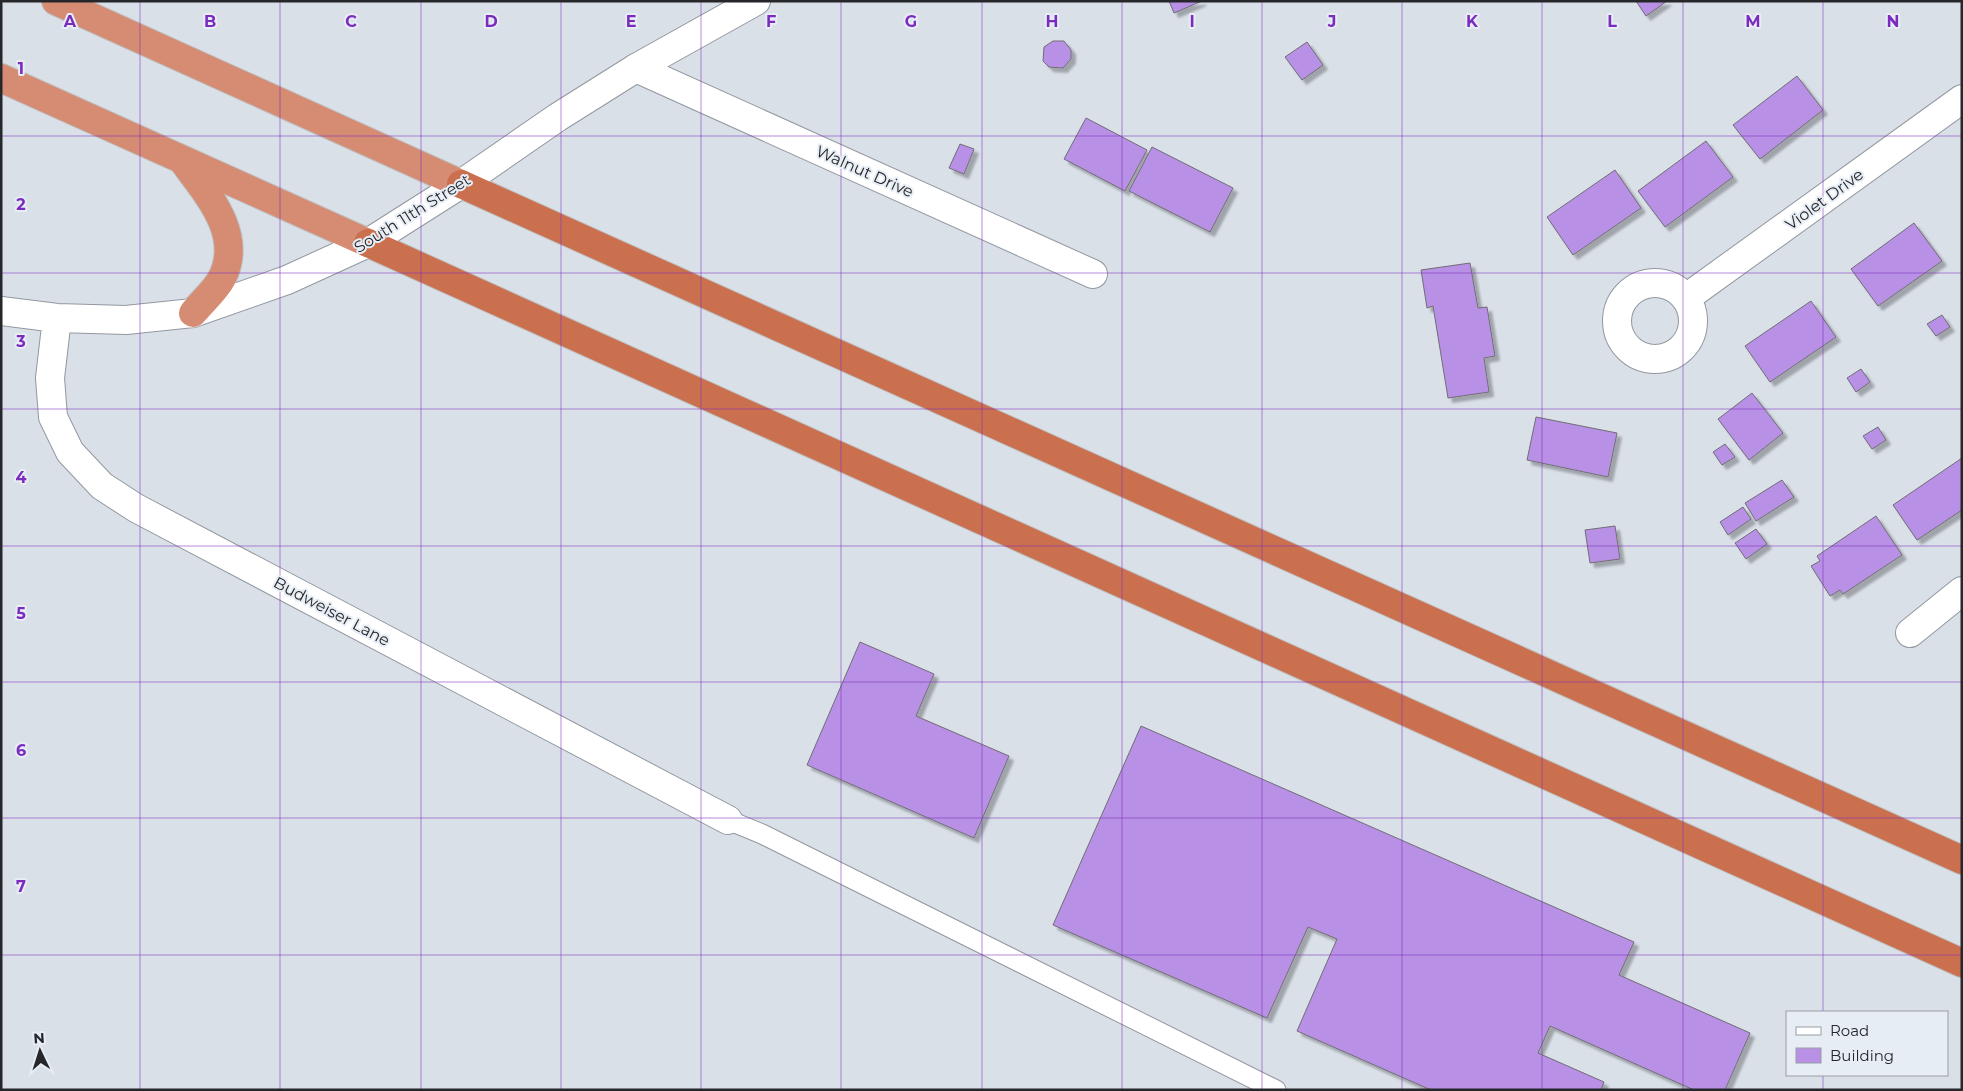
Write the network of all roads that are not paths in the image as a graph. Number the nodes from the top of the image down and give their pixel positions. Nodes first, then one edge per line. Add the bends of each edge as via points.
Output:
1 (56, 1) edge
2 (756, 1) edge
3 (636, 68) junction
4 (1, 78) edge
5 (1962, 100) edge
6 (182, 160) junction
7 (461, 184) junction
8 (368, 243) junction
9 (1093, 274) dead end
10 (1686, 298) dead end
11 (1, 311) edge
12 (193, 313) junction
13 (57, 318) junction
14 (1962, 591) edge
15 (1910, 633) dead end
16 (728, 820) joint
17 (1962, 860) edge
18 (1962, 963) edge
19 (1276, 1090) edge

1 - 7 highway
2 - 3 street, South 11th Street
3 - 7 street, South 11th Street
3 - 9 street, Walnut Drive
4 - 6 highway
5 - 10 street, Violet Drive
6 - 8 highway
6 - 12 highway via 218,210 229,244 229,262 222,280
7 - 8 street, South 11th Street
7 - 17 highway
8 - 12 street, South 11th Street via 287,280
8 - 18 highway
11 - 13 street, South 11th Street
12 - 13 street, South 11th Street via 126,320
13 - 16 street, Budweiser Lane via 50,378 53,417 70,452 102,486 136,508
14 - 15 street
16 - 19 lane

